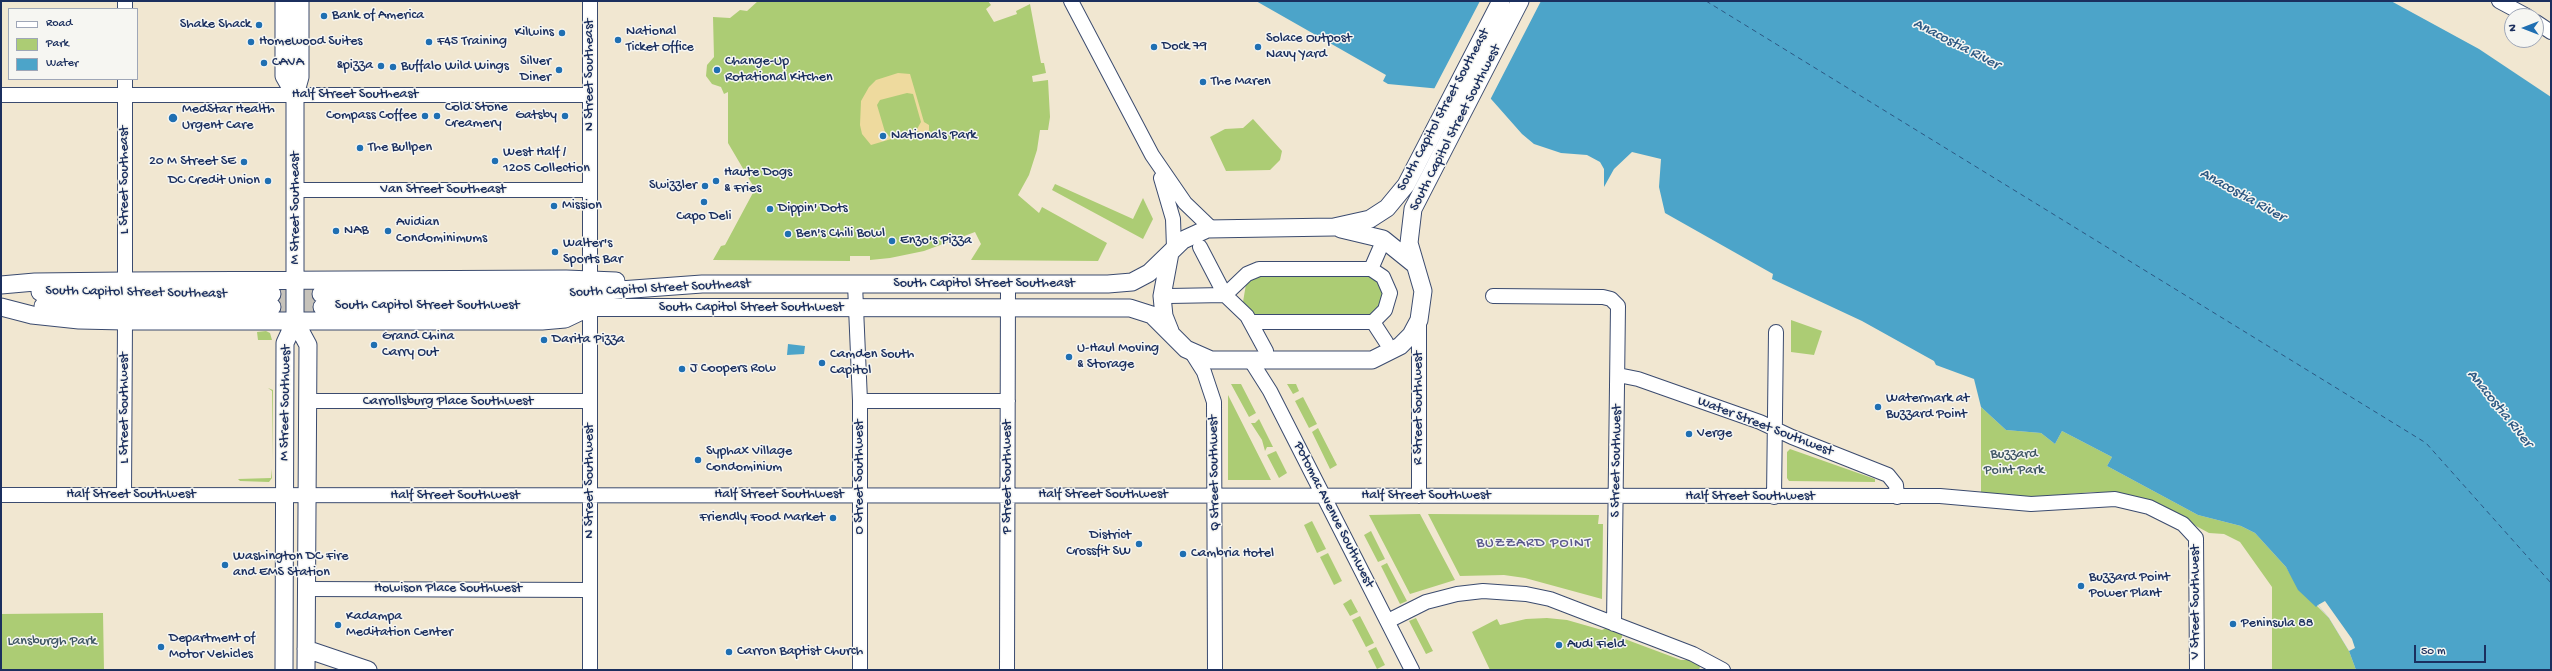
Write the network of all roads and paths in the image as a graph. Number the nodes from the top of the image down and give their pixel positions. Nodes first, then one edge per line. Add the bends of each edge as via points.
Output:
1 (284, 1) edge
2 (300, 1) edge
3 (590, 1) edge
4 (1072, 1) edge
5 (1501, 1) edge
6 (1520, 1) edge
7 (2499, 1) edge
8 (2512, 8) edge
9 (125, 80) edge
10 (1, 94) edge
11 (125, 95) junction
12 (295, 95) junction
13 (590, 95) junction
14 (1152, 155) junction
15 (296, 190) junction
16 (590, 190) junction
17 (1334, 227) junction
18 (1211, 228) junction
19 (1380, 246) dead end
20 (1200, 247) dead end
21 (1172, 251) junction
22 (1416, 265) junction
23 (1371, 269) junction
24 (125, 280) junction
25 (296, 280) junction
26 (855, 284) junction
27 (1008, 284) junction
28 (1, 285) edge
29 (1, 289) edge
30 (590, 293) junction
31 (1225, 295) junction
32 (1169, 296) dead end
33 (1493, 296) dead end
34 (321, 300) tunnel mouth
35 (1, 307) edge
36 (855, 308) junction
37 (1008, 308) junction
38 (1419, 320) junction
39 (125, 321) junction
40 (295, 321) junction
41 (1252, 322) junction
42 (1373, 322) junction
43 (1776, 332) dead end
44 (1171, 334) junction
45 (1386, 342) dead end
46 (1266, 351) dead end
47 (1192, 353) junction
48 (1251, 361) junction
49 (1618, 375) junction
50 (1008, 400) junction
51 (307, 401) junction
52 (590, 401) junction
53 (860, 401) junction
54 (1774, 429) junction
55 (1, 495) edge
56 (124, 495) junction
57 (284, 495) junction
58 (590, 495) junction
59 (860, 495) junction
60 (306, 496) junction
61 (1008, 496) junction
62 (1214, 496) junction
63 (1324, 496) junction
64 (1419, 496) junction
65 (1616, 497) junction
66 (1774, 497) junction
67 (1898, 497) junction
68 (2194, 535) joint
69 (306, 589) junction
70 (590, 590) junction
71 (1388, 621) junction
72 (1614, 624) junction
73 (306, 649) junction
74 (284, 670) edge
75 (306, 670) edge
76 (368, 670) edge
77 (590, 670) edge
78 (860, 670) edge
79 (1007, 670) edge
80 (1215, 670) edge
81 (1412, 670) edge
82 (1723, 670) edge
83 (2197, 670) edge

1 - 12 main road, M Street Southeast via 284,76
2 - 12 main road, M Street Southeast via 300,77
3 - 13 street, N Street Southeast
4 - 14 street
5 - 17 main road, South Capitol Street Southeast via 1402,192 1387,208 1370,219
6 - 22 main road, South Capitol Street Southwest via 1411,217 1409,243
7 - 8 street
9 - 11 street, L Street Southeast
10 - 11 street, Half Street Southeast
11 - 12 street, Half Street Southeast
11 - 24 street, L Street Southeast
12 - 13 street, Half Street Southeast
12 - 15 main road, M Street Southeast
13 - 16 street, N Street Southeast
14 - 18 street via 1185,203
14 - 21 street via 1170,203 1173,218
15 - 16 street, Van Street Southeast
15 - 25 main road, M Street Southeast
16 - 30 street, N Street Southeast
17 - 18 main road, South Capitol Street Southeast
17 - 22 main road via 1383,239
18 - 21 main road, South Capitol Street Southeast via 1193,234
19 - 23 street
20 - 31 street
21 - 27 main road, South Capitol Street Southeast via 1149,273 1126,283
21 - 44 main road, South Capitol Street Southwest via 1162,296 1164,316
22 - 38 main road, South Capitol Street Southwest via 1423,291 1423,307
23 - 31 street via 1260,269 1247,274
23 - 42 street via 1383,277 1390,293 1385,310
24 - 25 main road
24 - 28 main road
25 - 30 main road
25 - 40 main road, M Street Southeast
26 - 27 main road, South Capitol Street Southeast
26 - 30 main road, South Capitol Street Southeast via 702,284 662,281
26 - 36 street, O Street Southwest
27 - 37 street, P Street Southwest
29 - 35 main road, South Capitol Street Southeast via 272,300
30 - 34 main road, South Capitol Street Southwest
30 - 36 main road, South Capitol Street Southwest
30 - 40 main road via 565,319
30 - 52 street, N Street Southwest
31 - 32 street
31 - 41 street
33 - 49 street, S Street Southwest via 1604,297 1614,300 1618,309
35 - 39 main road via 32,315
36 - 37 main road, South Capitol Street Southwest
36 - 53 street, O Street Southwest
37 - 44 main road, South Capitol Street Southwest via 1134,308 1152,315
37 - 50 street, P Street Southwest
38 - 48 main road, South Capitol Street Southwest via 1400,346 1372,360
38 - 64 street, R Street Southwest
39 - 40 main road
39 - 56 street, L Street Southwest
40 - 51 main road, M Street Southwest via 308,345
40 - 57 main road, M Street Southwest via 285,343
41 - 42 street
41 - 46 street
42 - 45 street
43 - 54 street
44 - 47 main road, South Capitol Street Southwest
47 - 48 main road, South Capitol Street Southwest via 1211,360
47 - 62 street, Q Street Southwest via 1204,372 1213,396
48 - 63 street, Potomac Avenue Southwest via 1270,391
49 - 54 street, Water Street Southwest via 1638,379
49 - 65 street, S Street Southwest
50 - 53 street
50 - 61 street, P Street Southwest
51 - 52 street, Carrollsburg Place Southwest
51 - 60 main road, M Street Southwest
52 - 58 street, N Street Southwest
53 - 59 street, O Street Southwest
54 - 66 street
54 - 67 street, Water Street Southwest via 1888,474 1896,485
55 - 56 street, Half Street Southwest
56 - 57 street, Half Street Southwest
57 - 60 street, Half Street Southwest
57 - 74 main road, M Street Southwest
58 - 59 street, Half Street Southwest
58 - 60 street, Half Street Southwest
58 - 70 street, N Street Southwest
59 - 61 street, Half Street Southwest
59 - 78 street, O Street Southwest
60 - 69 main road, M Street Southwest
61 - 62 street, Half Street Southwest
61 - 79 street, P Street Southwest
62 - 63 street, Half Street Southwest
62 - 80 street, Q Street Southwest
63 - 64 street, Half Street Southwest
63 - 71 street, Potomac Avenue Southwest
64 - 65 street, Half Street Southwest
65 - 66 street, Half Street Southwest
65 - 72 street, S Street Southwest
66 - 67 street, Half Street Southwest
67 - 68 street, Half Street Southwest via 1949,497 2031,504 2090,499 2126,500 2149,507 2183,524
68 - 83 street, V Street Southwest via 2197,544
69 - 70 street, Howison Place Southwest
69 - 73 main road, M Street Southwest
70 - 77 street, N Street Southwest
71 - 72 street via 1440,598 1488,591 1546,598
71 - 81 street, Potomac Avenue Southwest
72 - 82 street via 1701,657
73 - 75 main road, M Street Southwest
73 - 76 main road

